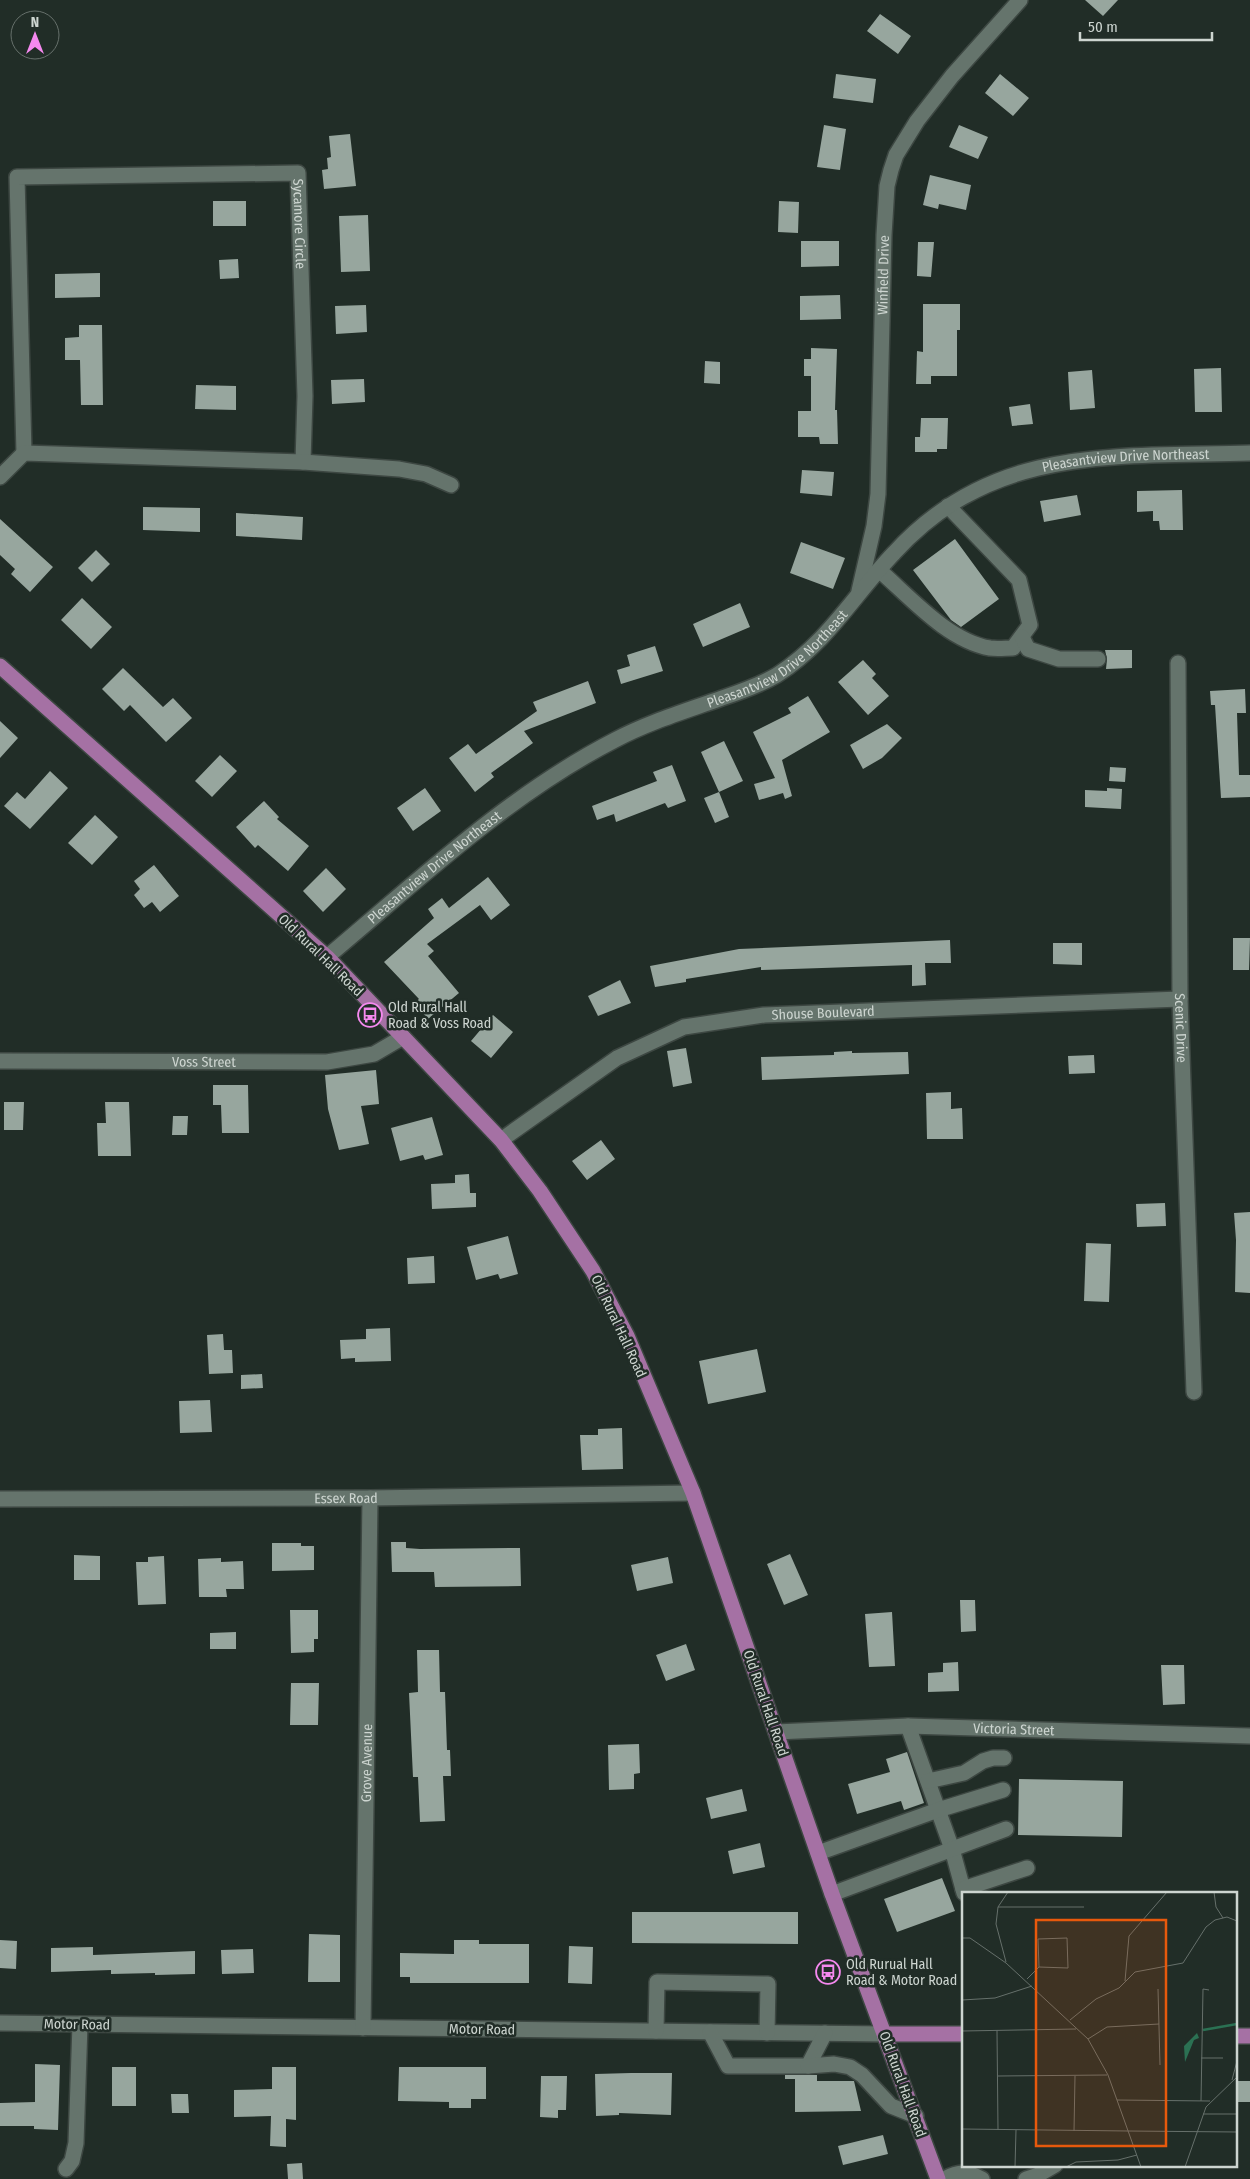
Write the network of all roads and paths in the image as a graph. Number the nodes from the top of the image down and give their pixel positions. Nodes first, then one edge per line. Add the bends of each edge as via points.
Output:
1 (1020, 0) edge
2 (24, 453) junction
3 (1250, 453) edge
4 (303, 462) junction
5 (0, 477) edge
6 (451, 485) dead end
7 (948, 506) junction
8 (879, 570) junction
9 (858, 595) junction
10 (1022, 637) junction
11 (1098, 659) dead end
12 (1178, 663) dead end
13 (0, 666) edge
14 (327, 957) junction
15 (1180, 999) junction
16 (403, 1038) junction
17 (0, 1062) edge
18 (501, 1140) junction
19 (1194, 1392) dead end
20 (693, 1493) junction
21 (0, 1498) edge
22 (370, 1498) junction
23 (908, 1726) junction
24 (776, 1732) junction
25 (1250, 1736) edge
26 (1004, 1758) dead end
27 (928, 1781) junction
28 (1004, 1790) dead end
29 (938, 1810) junction
30 (1006, 1829) dead end
31 (952, 1849) junction
32 (818, 1853) junction
33 (1027, 1868) dead end
34 (964, 1891) edge
35 (832, 1894) junction
36 (0, 2023) edge
37 (80, 2024) junction
38 (363, 2028) junction
39 (656, 2031) junction
40 (710, 2032) junction
41 (767, 2033) junction
42 (825, 2033) junction
43 (885, 2034) junction
44 (962, 2034) edge
45 (808, 2066) junction
46 (916, 2116) junction
47 (1053, 2166) edge
48 (66, 2169) dead end
49 (938, 2179) edge
50 (944, 2179) edge
51 (982, 2179) edge
52 (1026, 2179) edge

1 - 9 street, Winfield Drive via 952,76 917,121 896,155 891,170 884,235 878,494
2 - 4 street
2 - 4 street, Sycamore Circle via 17,177 298,173 305,396
2 - 5 street
3 - 7 street, Pleasantview Drive Northeast via 1103,458 1056,463 1024,470 993,482
4 - 6 street via 398,469 426,474
7 - 8 street, Pleasantview Drive Northeast via 895,551
7 - 10 street via 1019,580 1030,625
8 - 9 street, Pleasantview Drive Northeast
8 - 10 street via 944,627 967,640 990,648 1014,648
9 - 14 street, Pleasantview Drive Northeast via 831,630 801,658 775,676 617,738 534,788 476,832
10 - 11 street via 1028,649 1059,659
12 - 15 street, Scenic Drive
13 - 14 main road, Old Rural Hall Road
14 - 16 main road, Old Rural Hall Road
15 - 18 street, Shouse Boulevard via 764,1015 684,1027 617,1058
15 - 19 street, Scenic Drive
16 - 17 street, Voss Street via 374,1054 327,1062
16 - 18 main road, Old Rural Hall Road
18 - 20 main road, Old Rural Hall Road via 602,1285
20 - 22 street, Essex Road
20 - 24 main road, Old Rural Hall Road
21 - 22 street, Essex Road
22 - 38 street, Grove Avenue
23 - 24 street, Victoria Street
23 - 25 street, Victoria Street
23 - 27 street
24 - 32 main road, Old Rural Hall Road
26 - 27 street via 983,1761 964,1774
27 - 29 street
28 - 29 street
29 - 31 street
29 - 32 street
30 - 31 street
31 - 34 street
31 - 35 street
32 - 35 main road, Old Rural Hall Road
33 - 34 street
35 - 43 main road, Old Rural Hall Road
36 - 37 street, Motor Road
37 - 38 street, Motor Road
37 - 48 street via 76,2143 72,2161
38 - 39 street, Motor Road
39 - 40 street, Motor Road
39 - 41 street via 657,1982 768,1984
40 - 41 street, Motor Road
40 - 45 street via 728,2066
41 - 42 street, Motor Road
42 - 43 street, Motor Road
42 - 45 street
43 - 44 main road, Motor Road
43 - 46 main road, Old Rural Hall Road
45 - 46 street via 850,2066 891,2106
46 - 49 main road, Old Rural Hall Road
47 - 52 street
50 - 51 street via 962,2172

